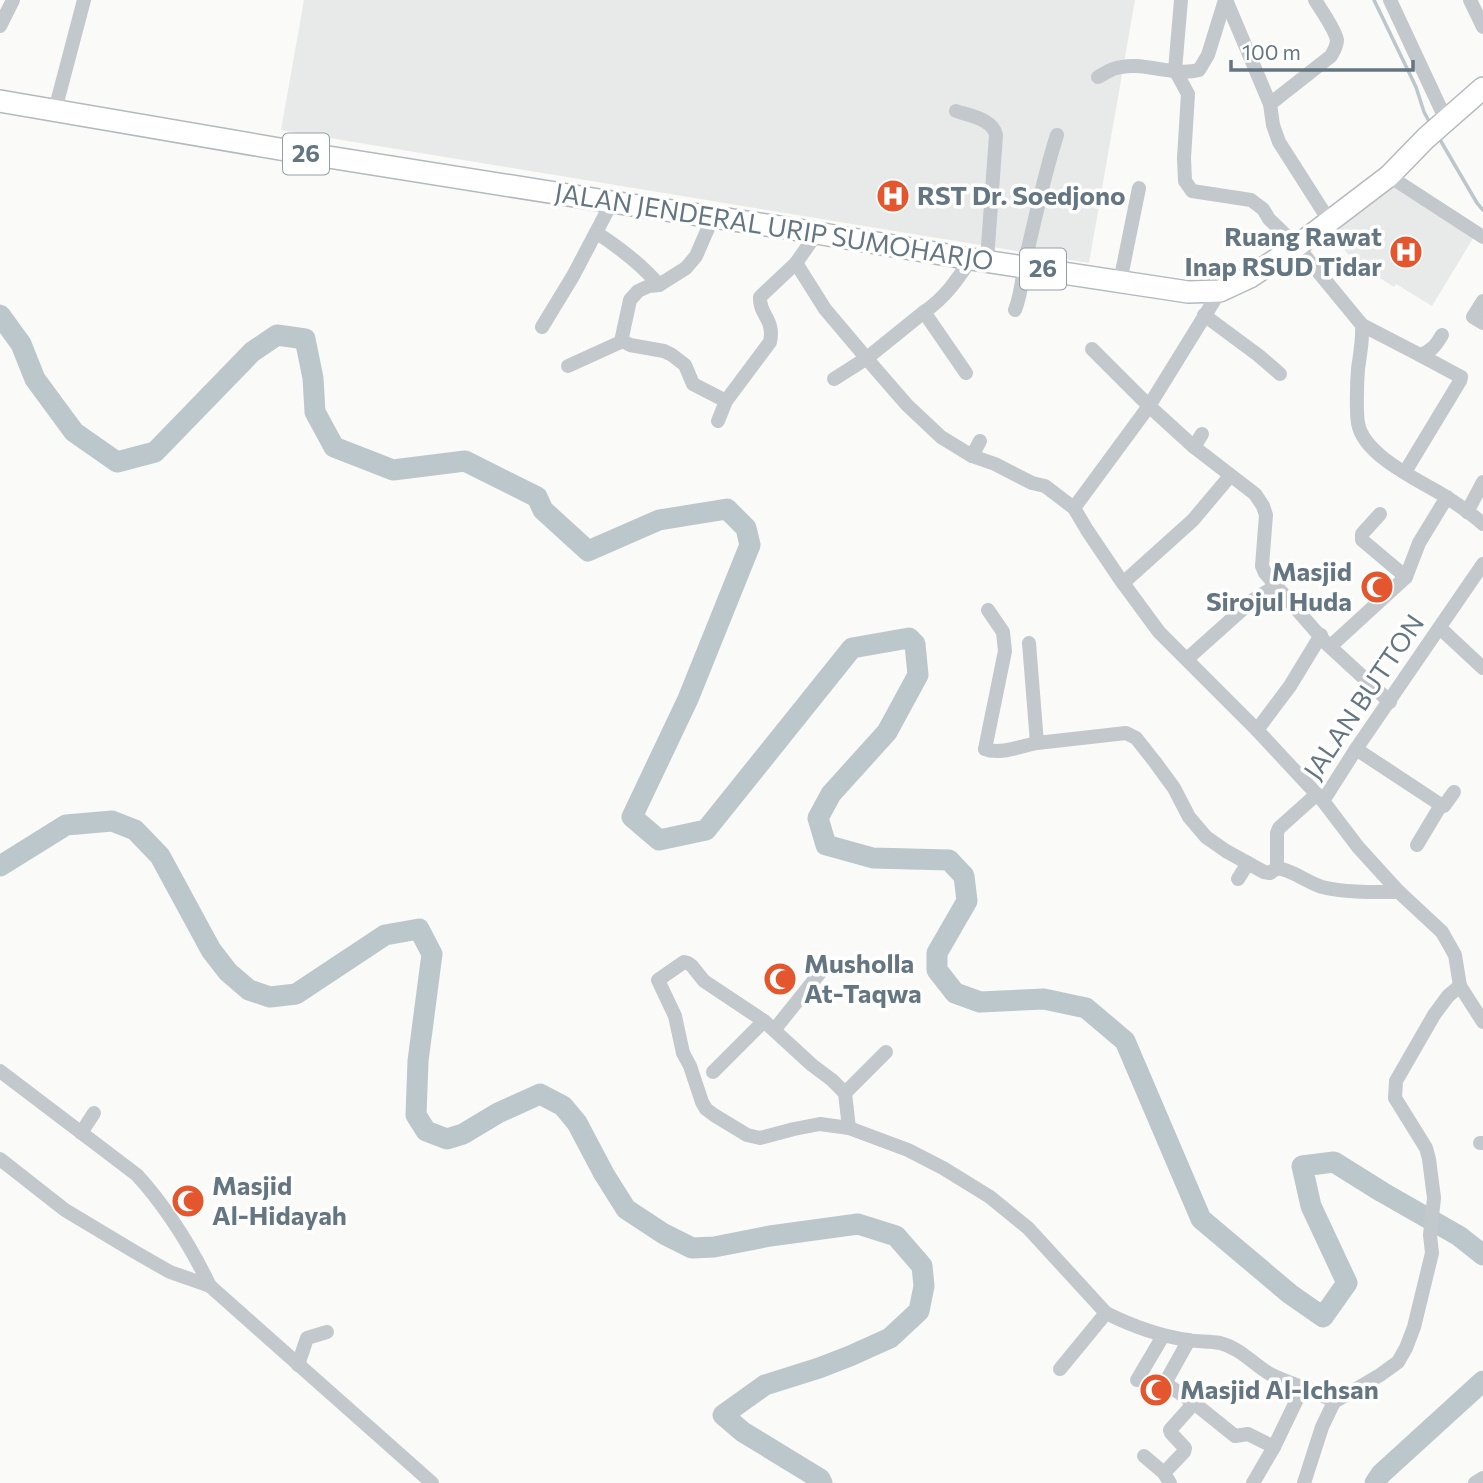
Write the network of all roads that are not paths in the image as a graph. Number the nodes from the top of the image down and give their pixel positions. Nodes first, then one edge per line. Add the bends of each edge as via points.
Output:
1 (84, 0) edge
2 (1181, 0) edge
3 (1226, 0) edge
4 (1315, 0) edge
5 (1390, 0) edge
6 (7, 7) edge
7 (0, 26) edge
8 (1175, 70) junction
9 (1098, 77) dead end
10 (1480, 95) edge
11 (0, 101) edge
12 (1270, 104) junction
13 (55, 110) junction
14 (956, 111) dead end
15 (1445, 122) junction
16 (1057, 135) dead end
17 (1389, 176) junction
18 (1139, 188) dead end
19 (612, 202) junction
20 (713, 217) junction
21 (1330, 222) junction
22 (597, 233) junction
23 (817, 233) junction
24 (1483, 237) edge
25 (1297, 246) junction
26 (979, 260) junction
27 (796, 263) junction
28 (1024, 266) junction
29 (1120, 282) junction
30 (659, 285) junction
31 (1220, 290) junction
32 (1483, 302) edge
33 (1014, 310) dead end
34 (924, 312) junction
35 (1204, 316) junction
36 (1483, 323) edge
37 (1362, 325) junction
38 (542, 327) dead end
39 (1443, 335) dead end
40 (623, 341) junction
41 (1092, 349) dead end
42 (1420, 355) junction
43 (867, 358) junction
44 (568, 366) dead end
45 (966, 373) dead end
46 (1280, 374) dead end
47 (834, 379) dead end
48 (726, 401) junction
49 (1149, 406) junction
50 (718, 421) dead end
51 (980, 441) dead end
52 (972, 456) junction
53 (1405, 472) junction
54 (1230, 476) junction
55 (1483, 482) edge
56 (1447, 497) junction
57 (1074, 509) junction
58 (1467, 512) junction
59 (1380, 513) dead end
60 (1483, 524) edge
61 (1483, 564) edge
62 (1406, 577) junction
63 (1123, 583) junction
64 (1276, 586) junction
65 (988, 610) dead end
66 (1440, 628) junction
67 (1323, 639) junction
68 (1029, 643) dead end
69 (1186, 659) junction
70 (1483, 668) edge
71 (1390, 702) junction
72 (1257, 730) junction
73 (1037, 743) junction
74 (1356, 749) junction
75 (1454, 792) dead end
76 (1320, 798) junction
77 (1441, 805) junction
78 (1417, 845) dead end
79 (1248, 863) junction
80 (1277, 868) junction
81 (1237, 879) dead end
82 (1399, 892) junction
83 (823, 969) dead end
84 (1460, 986) junction
85 (1483, 1022) edge
86 (770, 1025) junction
87 (886, 1052) dead end
88 (0, 1071) edge
89 (713, 1072) dead end
90 (845, 1093) junction
91 (94, 1113) dead end
92 (849, 1128) junction
93 (81, 1133) junction
94 (0, 1159) edge
95 (210, 1286) junction
96 (1106, 1313) junction
97 (327, 1332) dead end
98 (1163, 1336) junction
99 (1189, 1340) junction
100 (298, 1365) junction
101 (1060, 1369) dead end
102 (1137, 1380) dead end
103 (1302, 1389) junction
104 (1334, 1402) junction
105 (1194, 1403) junction
106 (1274, 1447) junction
107 (1144, 1456) dead end
108 (1167, 1478) edge
109 (1483, 1478) edge
110 (432, 1483) edge
111 (1252, 1483) edge
112 (1304, 1483) edge
113 (1475, 1483) edge

1 - 13 street
2 - 8 street
3 - 8 street via 1204,64 1190,72
3 - 12 street
4 - 12 street via 1336,47 1331,56
5 - 15 street
6 - 7 street
8 - 9 street via 1124,67
8 - 25 street via 1188,94 1185,181 1192,191 1257,204
10 - 15 highway, JALAN JENDERAL URIP SUMOHARJO / 26
11 - 13 highway, JALAN JENDERAL URIP SUMOHARJO / 26
12 - 21 street via 1279,142
13 - 19 highway, JALAN JENDERAL URIP SUMOHARJO / 26
14 - 26 street via 989,123 996,135
15 - 17 highway, JALAN JENDERAL URIP SUMOHARJO / 26
16 - 28 street
17 - 21 highway, JALAN JENDERAL URIP SUMOHARJO / 26
17 - 24 street
18 - 29 street
19 - 20 highway, JALAN JENDERAL URIP SUMOHARJO / 26
19 - 22 street
20 - 23 highway, JALAN JENDERAL URIP SUMOHARJO / 26
20 - 30 street via 696,256
21 - 25 highway, JALAN JENDERAL URIP SUMOHARJO / 26
22 - 30 street via 624,251
22 - 38 street
23 - 26 highway, JALAN JENDERAL URIP SUMOHARJO / 26
23 - 27 street
25 - 31 highway, JALAN JENDERAL URIP SUMOHARJO / 26 via 1250,277
25 - 37 street
26 - 28 highway, JALAN JENDERAL URIP SUMOHARJO / 26
26 - 34 street
27 - 43 street via 825,309
27 - 48 street via 761,297 770,321 770,342
28 - 29 highway, JALAN JENDERAL URIP SUMOHARJO / 26
28 - 33 street
29 - 31 highway, JALAN JENDERAL URIP SUMOHARJO / 26 via 1188,292
30 - 40 street via 638,291 630,300
31 - 35 street
32 - 36 street via 1474,317
34 - 43 street
34 - 45 street
35 - 46 street
35 - 49 street
37 - 42 street
37 - 53 street via 1360,431 1374,450
39 - 42 street via 1436,346
40 - 44 street
40 - 48 street via 672,355 685,365 693,384
41 - 49 street
42 - 53 street via 1461,377
43 - 47 street
43 - 52 street via 915,413
48 - 50 street
49 - 54 street via 1198,441
49 - 57 street
51 - 52 street
52 - 57 street via 1045,486
53 - 56 street
54 - 63 street via 1193,520
54 - 64 street via 1263,506 1262,566
55 - 58 street
56 - 58 street
56 - 62 street via 1419,543
57 - 63 street
58 - 60 street
59 - 62 street via 1362,540
61 - 66 street, JALAN BUTTON
62 - 67 street via 1334,643
63 - 69 street via 1159,632
64 - 67 street
64 - 69 street
65 - 73 street via 1003,632 1006,651 985,749 1000,751
66 - 70 street
66 - 71 street, JALAN BUTTON
67 - 71 street
67 - 72 street
68 - 73 street
69 - 72 street
71 - 74 street, JALAN BUTTON
72 - 76 street
73 - 79 street via 1126,733 1136,738 1206,837
74 - 76 street, JALAN BUTTON
74 - 77 street
75 - 77 street
76 - 80 street via 1279,828
76 - 82 street, JALAN BUTTON
77 - 78 street
79 - 80 street via 1264,872
79 - 81 street
80 - 82 street via 1341,891
82 - 84 street, JALAN BUTTON via 1442,932 1455,955
83 - 86 street
84 - 85 street, JALAN BUTTON
84 - 104 street via 1434,1015 1395,1089 1395,1098 1426,1148 1434,1198 1432,1253 1423,1297 1398,1362
86 - 89 street
86 - 90 street
86 - 92 street via 704,981 685,962 658,980 706,1109 747,1135 760,1138 820,1124
87 - 90 street
88 - 93 street
90 - 92 street
91 - 93 street
92 - 96 street via 908,1150 990,1197 1028,1228
93 - 95 street via 137,1175 156,1196
94 - 95 street via 65,1210 170,1272
95 - 100 street
96 - 98 street
96 - 101 street
97 - 100 street via 307,1338
98 - 99 street
98 - 102 street
99 - 103 street via 1222,1344
99 - 105 street via 1165,1382
100 - 110 street
103 - 104 street
103 - 106 street
104 - 112 street
105 - 106 street via 1235,1436 1248,1434
105 - 108 street via 1171,1429 1185,1450
106 - 111 street
107 - 108 street
109 - 113 street

